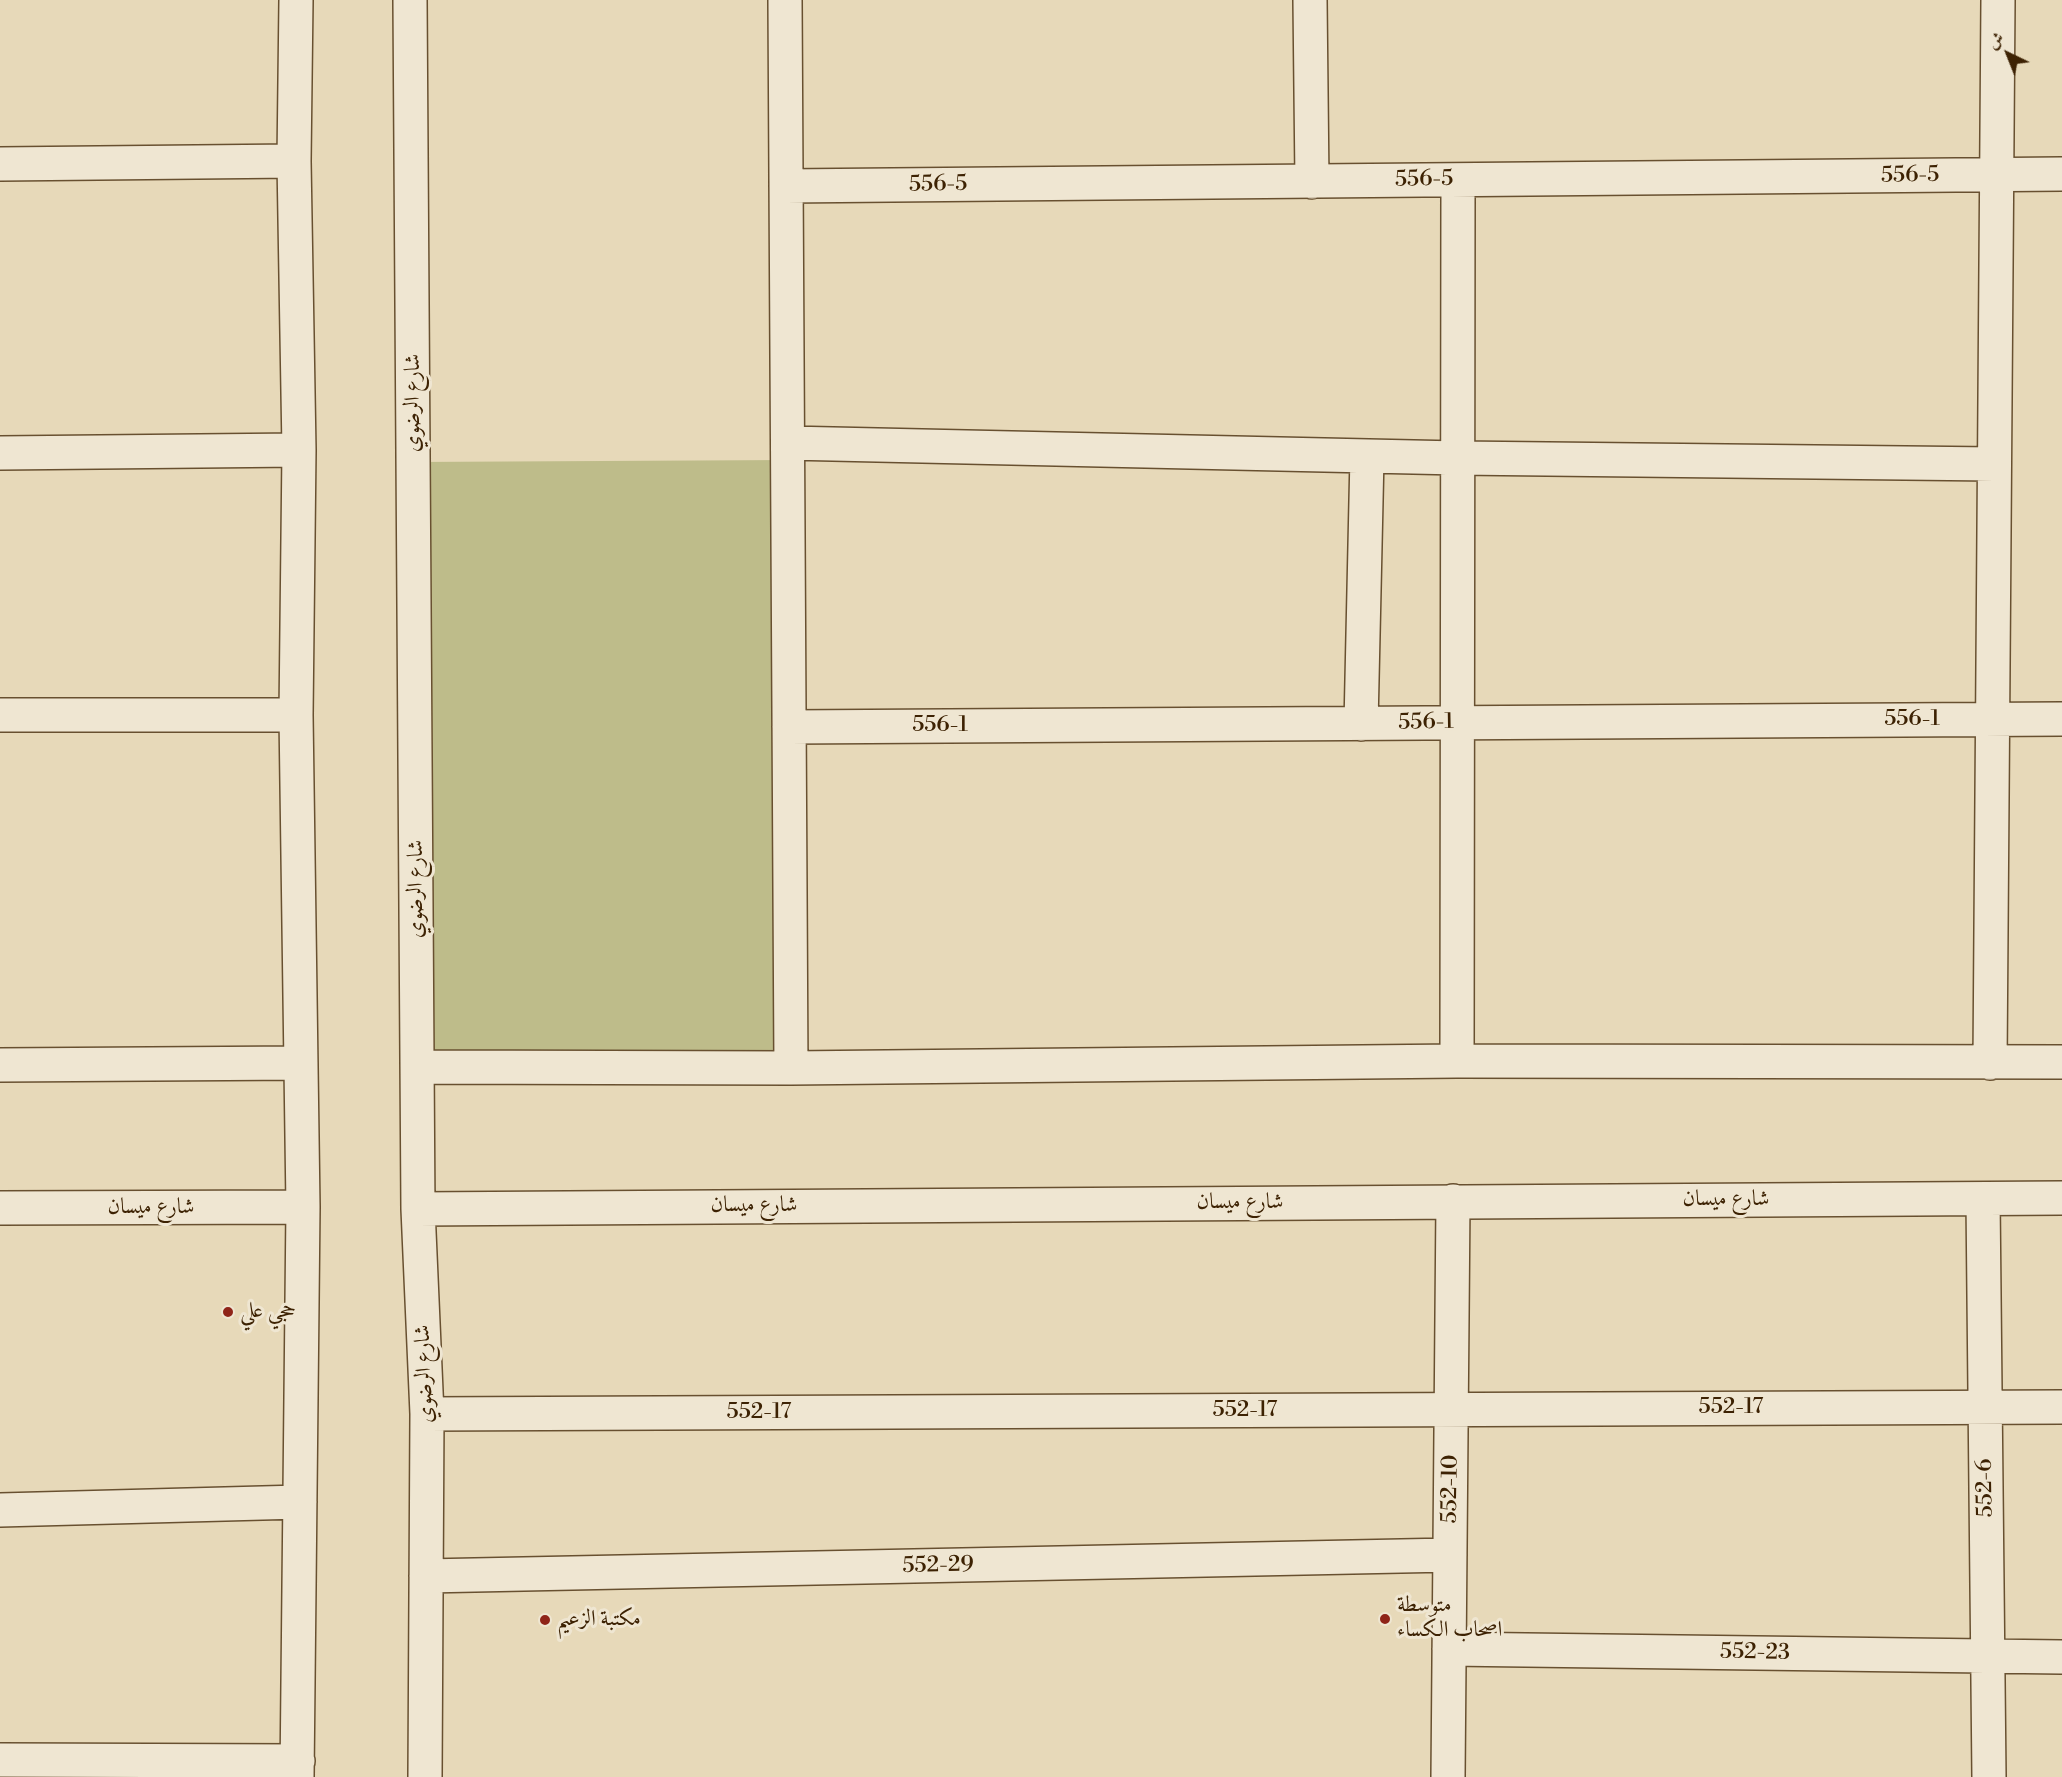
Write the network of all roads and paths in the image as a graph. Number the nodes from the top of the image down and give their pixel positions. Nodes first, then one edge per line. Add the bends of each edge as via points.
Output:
1 (296, 0) edge
2 (410, 0) edge
3 (785, 0) edge
4 (1310, 0) edge
5 (1998, 0) edge
6 (294, 161) junction
7 (0, 164) edge
8 (2062, 174) edge
9 (1996, 175) junction
10 (1458, 180) junction
11 (1312, 182) junction
12 (786, 186) junction
13 (788, 443) junction
14 (299, 450) junction
15 (0, 453) edge
16 (1367, 456) junction
17 (1458, 458) junction
18 (1994, 464) junction
19 (0, 715) edge
20 (296, 715) junction
21 (2062, 719) edge
22 (1992, 720) junction
23 (1458, 723) junction
24 (1361, 724) junction
25 (789, 727) junction
26 (1457, 1061) junction
27 (2062, 1062) edge
28 (301, 1063) junction
29 (1990, 1063) junction
30 (0, 1065) edge
31 (419, 1067) junction
32 (791, 1068) junction
33 (2062, 1198) edge
34 (1983, 1199) junction
35 (1453, 1201) junction
36 (303, 1207) junction
37 (0, 1208) edge
38 (418, 1209) junction
39 (1985, 1407) junction
40 (2062, 1407) edge
41 (1451, 1410) junction
42 (427, 1414) junction
43 (300, 1502) junction
44 (0, 1510) edge
45 (1450, 1555) junction
46 (426, 1576) junction
47 (1449, 1649) junction
48 (1988, 1656) junction
49 (2062, 1657) edge
50 (0, 1760) edge
51 (298, 1769) edge
52 (425, 1777) edge
53 (1448, 1777) edge
54 (1989, 1777) edge

1 - 6 street
2 - 31 street, شارع الرضوي
3 - 12 street
4 - 11 street
5 - 9 street
6 - 7 street
6 - 14 street
8 - 9 street, 556-5
9 - 10 street, 556-5
9 - 18 street
10 - 11 street, 556-5
10 - 17 street
11 - 12 street, 556-5
12 - 13 street
13 - 16 street
13 - 25 street
14 - 15 street
14 - 20 street
16 - 17 street
16 - 24 street
17 - 18 street
17 - 23 street
18 - 22 street
19 - 20 street
20 - 28 street
21 - 22 street, 556-1
22 - 23 street, 556-1
22 - 29 street
23 - 24 street, 556-1
23 - 26 street
24 - 25 street, 556-1
25 - 32 street
26 - 29 street
26 - 32 street
27 - 29 street
28 - 30 street
28 - 36 street
31 - 32 street
31 - 38 street, شارع الرضوي
33 - 34 street, شارع ميسان
34 - 35 street, شارع ميسان
34 - 39 street, 552-6
35 - 38 street, شارع ميسان
35 - 41 street, 552-10
36 - 37 street, شارع ميسان
36 - 43 street
38 - 42 street, شارع الرضوي
39 - 40 street, 552-17
39 - 41 street, 552-17
39 - 48 street, 552-6
41 - 42 street, 552-17
41 - 45 street, 552-10
42 - 46 street, شارع الرضوي
43 - 44 street
43 - 51 street
45 - 46 street, 552-29
45 - 47 street, 552-10
46 - 52 street, شارع الرضوي
47 - 48 street, 552-23
47 - 53 street, 552-10
48 - 49 street, 552-23
48 - 54 street, 552-6
50 - 51 street

